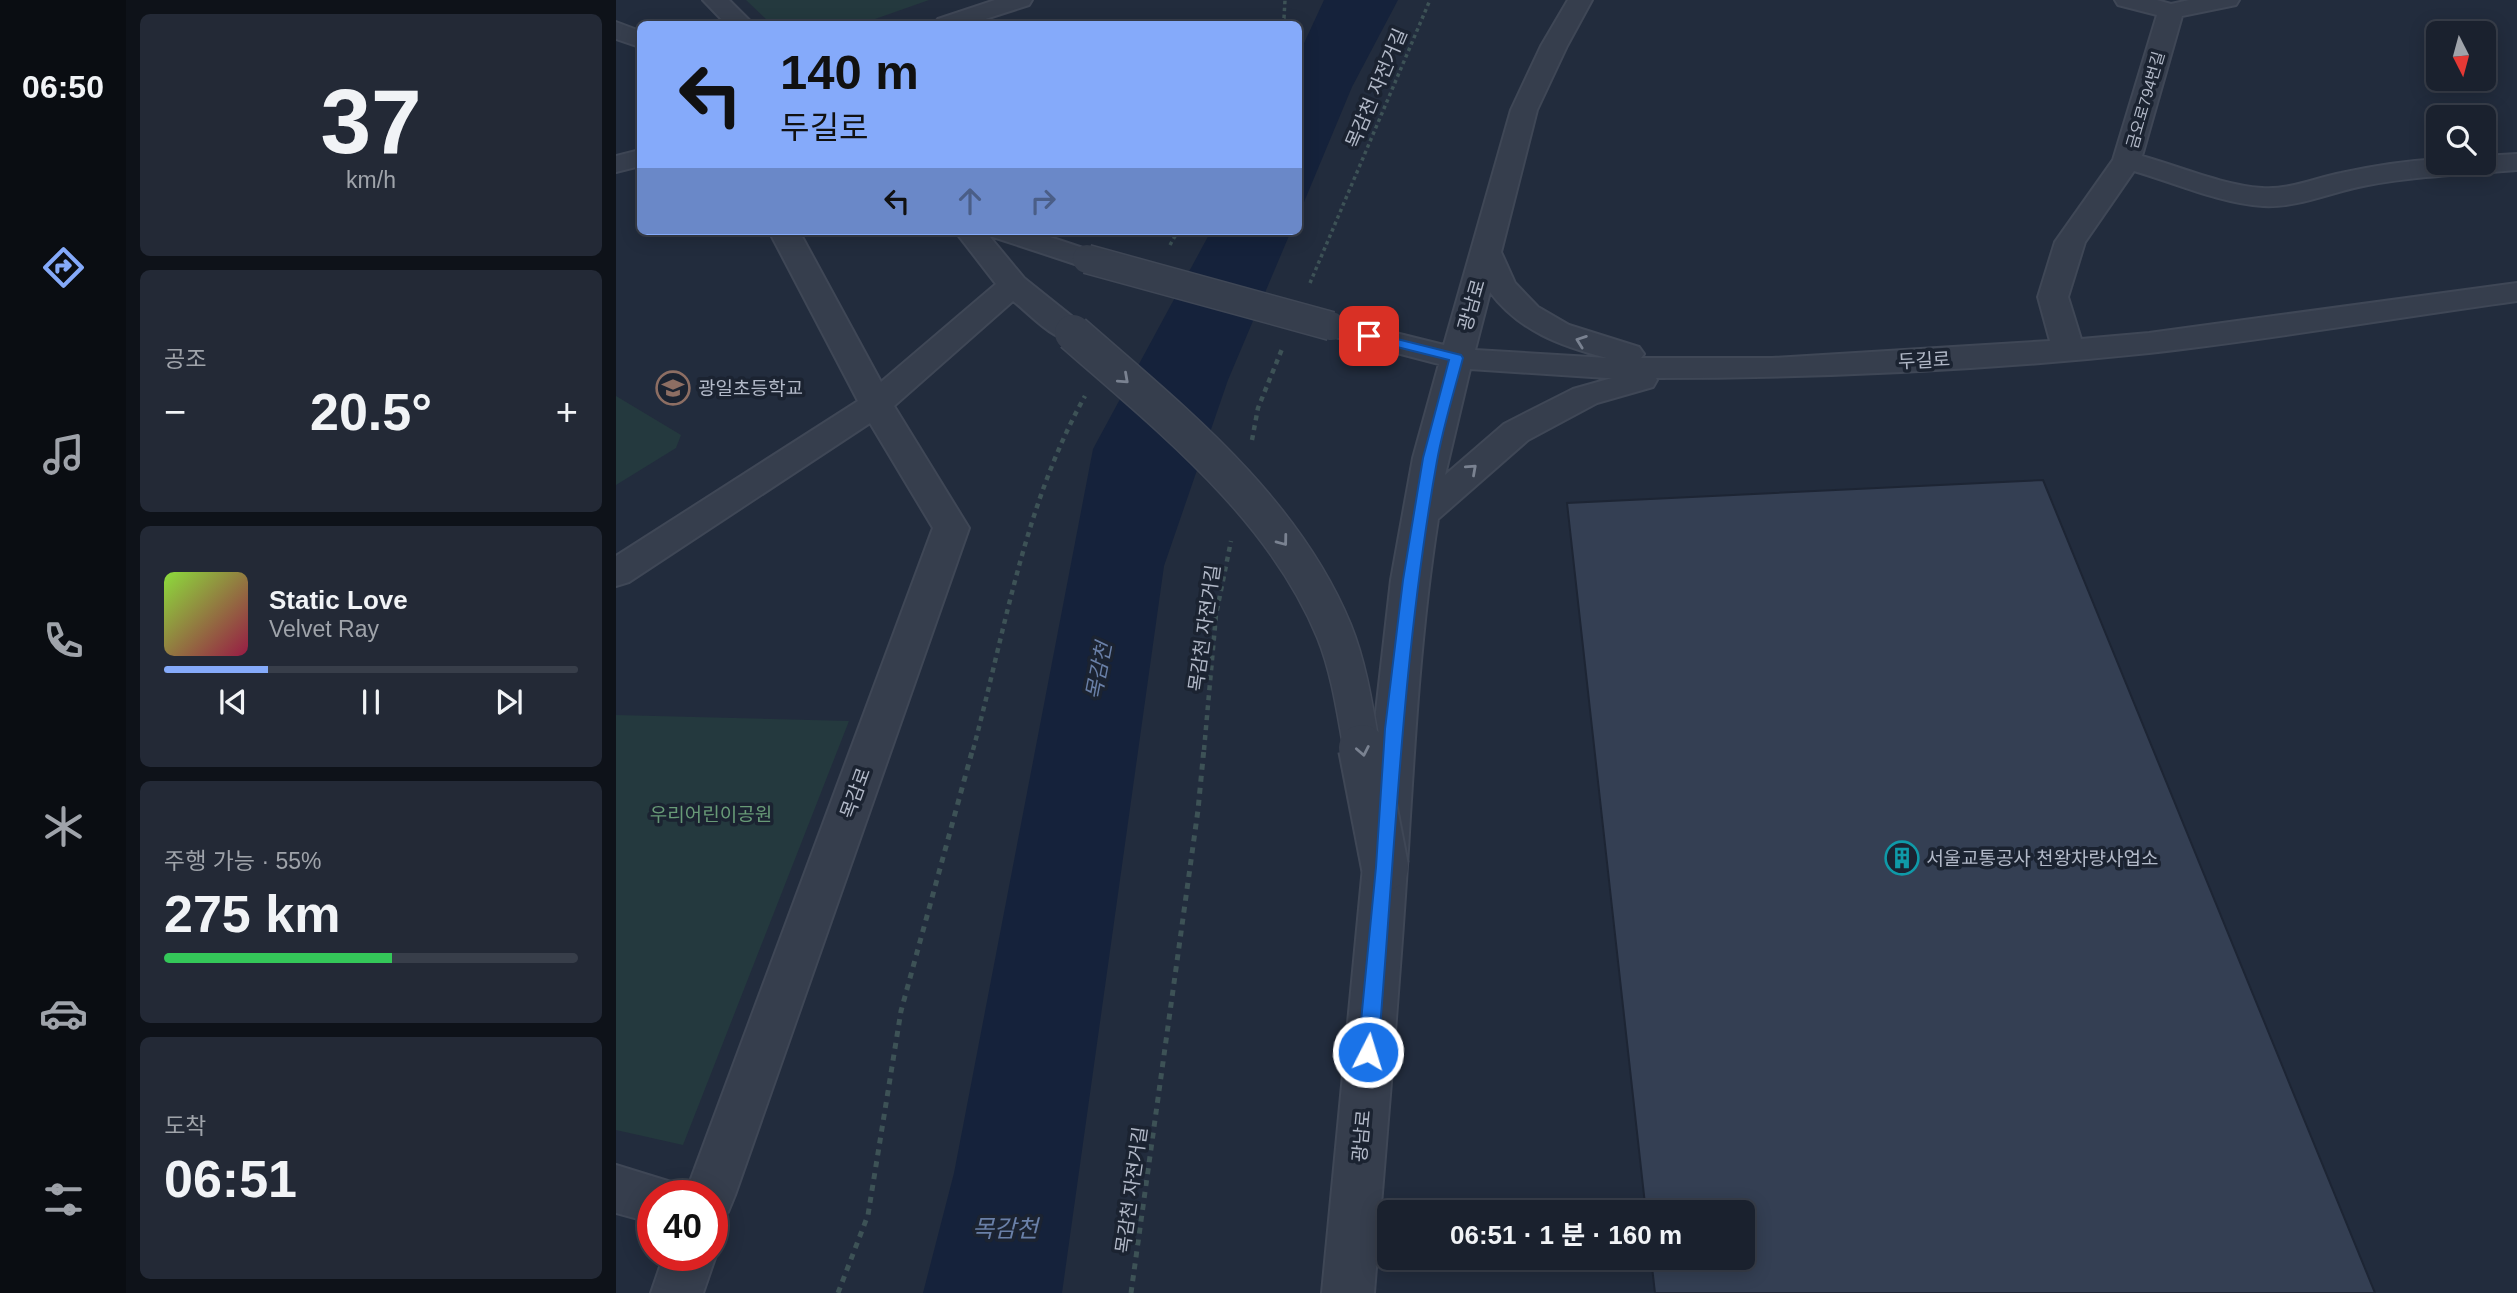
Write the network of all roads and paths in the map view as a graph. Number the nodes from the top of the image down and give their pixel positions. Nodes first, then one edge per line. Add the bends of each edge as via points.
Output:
1 (715, 0) edge
2 (1020, 0) edge
3 (1285, 0) edge
4 (1430, 0) edge
5 (1580, 0) edge
6 (2127, 0) edge
7 (2227, 0) edge
8 (2171, 11) junction
9 (737, 21) edge
10 (956, 21) edge
11 (1282, 21) edge
12 (616, 30) edge
13 (637, 39) edge
14 (637, 159) edge
15 (2127, 160) junction
16 (2517, 162) edge
17 (616, 164) edge
18 (786, 235) edge
19 (973, 235) edge
20 (1015, 235) edge
21 (1176, 235) edge
22 (1486, 252) junction
23 (1164, 254) dead end
24 (1013, 285) junction
25 (2517, 292) edge
26 (1305, 295) dead end
27 (1284, 346) dead end
28 (2068, 350) junction
29 (1456, 358) junction
30 (1695, 370) junction
31 (1092, 384) dead end
32 (876, 404) junction
33 (1250, 447) dead end
34 (1421, 514) junction
35 (1232, 537) dead end
36 (616, 573) edge
37 (1385, 867) junction
38 (715, 1180) edge
39 (616, 1189) edge
40 (637, 1195) edge
41 (685, 1271) edge
42 (677, 1293) edge
43 (838, 1293) edge
44 (1130, 1293) edge
45 (1348, 1293) edge

1 - 9 street
2 - 10 street
3 - 11 path
4 - 26 path, 목감천 자전거길
5 - 22 street, 광남로 via 1524,110
6 - 8 street
7 - 8 street
8 - 15 street, 금오로794번길
12 - 13 street
14 - 17 street
15 - 16 street via 2263,197 2299,194 2403,170
15 - 28 street, 금오로794번길 via 2070,242 2053,298
18 - 32 street, 목감로
19 - 24 street
20 - 29 street, 두길로, bridge via 1087,259
21 - 23 path
22 - 29 street, 광남로
30 -> 22 street via 1589,344 1556,331 1515,303 1501,286
24 - 32 street
24 -> 37 street, bridge via 1073,333 1230,478 1275,531 1311,584 1334,631 1352,695
25 - 28 street, 두길로 via 2175,340
27 - 33 path via 1258,408
28 - 30 street, 두길로
29 - 30 street, 두길로
29 - 34 street, 광남로
34 -> 30 street via 1516,432 1552,412 1585,396 1636,381
31 - 43 path via 1072,419 1021,557 901,1011 868,1215
32 - 36 street
32 - 38 street, 목감로 via 951,528
34 - 37 street, 광남로 via 1394,729
35 - 44 path, 목감천 자전거길 via 1216,615 1198,810
37 - 45 street, 광남로
39 - 40 street
41 - 42 street

